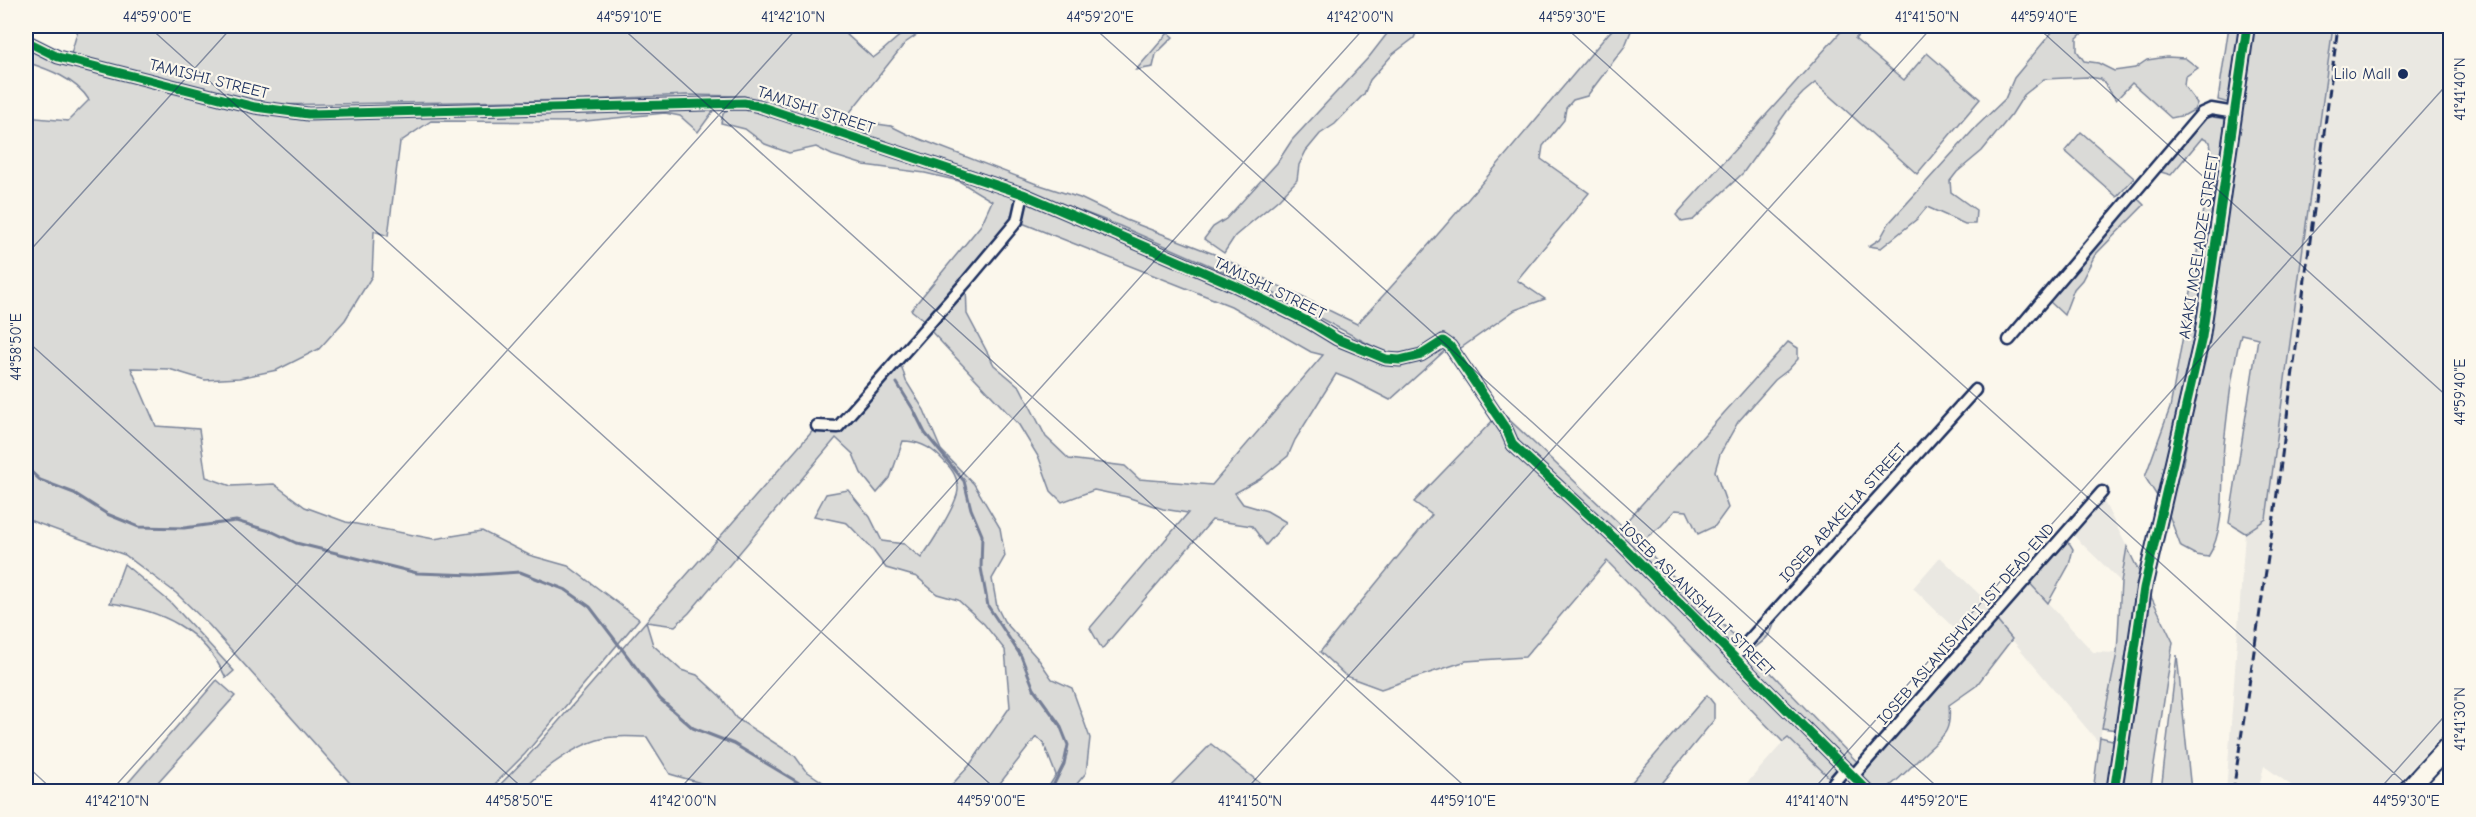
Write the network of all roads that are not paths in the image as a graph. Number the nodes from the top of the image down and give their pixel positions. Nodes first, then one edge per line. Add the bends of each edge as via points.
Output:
1 (2247, 26) edge
2 (26, 42) edge
3 (2235, 113) junction
4 (1023, 194) junction
5 (2009, 340) dead end
6 (1450, 346) joint
7 (1975, 390) dead end
8 (817, 426) dead end
9 (2102, 492) dead end
10 (1734, 657) junction
11 (2451, 744) edge
12 (1850, 772) junction
13 (1867, 790) edge
14 (1847, 792) edge
15 (2114, 792) edge
16 (2406, 792) edge

1 - 3 street, AKAKI MGELADZE STREET
2 - 4 street, TAMISHI STREET via 58,57 244,105 308,114 744,103
3 - 5 street via 2211,109 2202,113
3 - 15 street, AKAKI MGELADZE STREET via 2202,337 2145,588
4 - 6 street, TAMISHI STREET via 1236,286 1337,339 1386,359 1421,355 1443,341
4 - 8 street via 1017,221 880,380 838,427
6 - 10 street, IOSEB ASLANISHVILI STREET via 1506,429 1512,445 1622,545
7 - 10 street, IOSEB ABAKELIA STREET
9 - 12 street, IOSEB ASLANISHVILI 1ST DEAD END
10 - 12 street, IOSEB ASLANISHVILI STREET
11 - 16 highway
12 - 13 street, IOSEB ASLANISHVILI STREET
12 - 14 street via 1834,782
13 - 14 street

